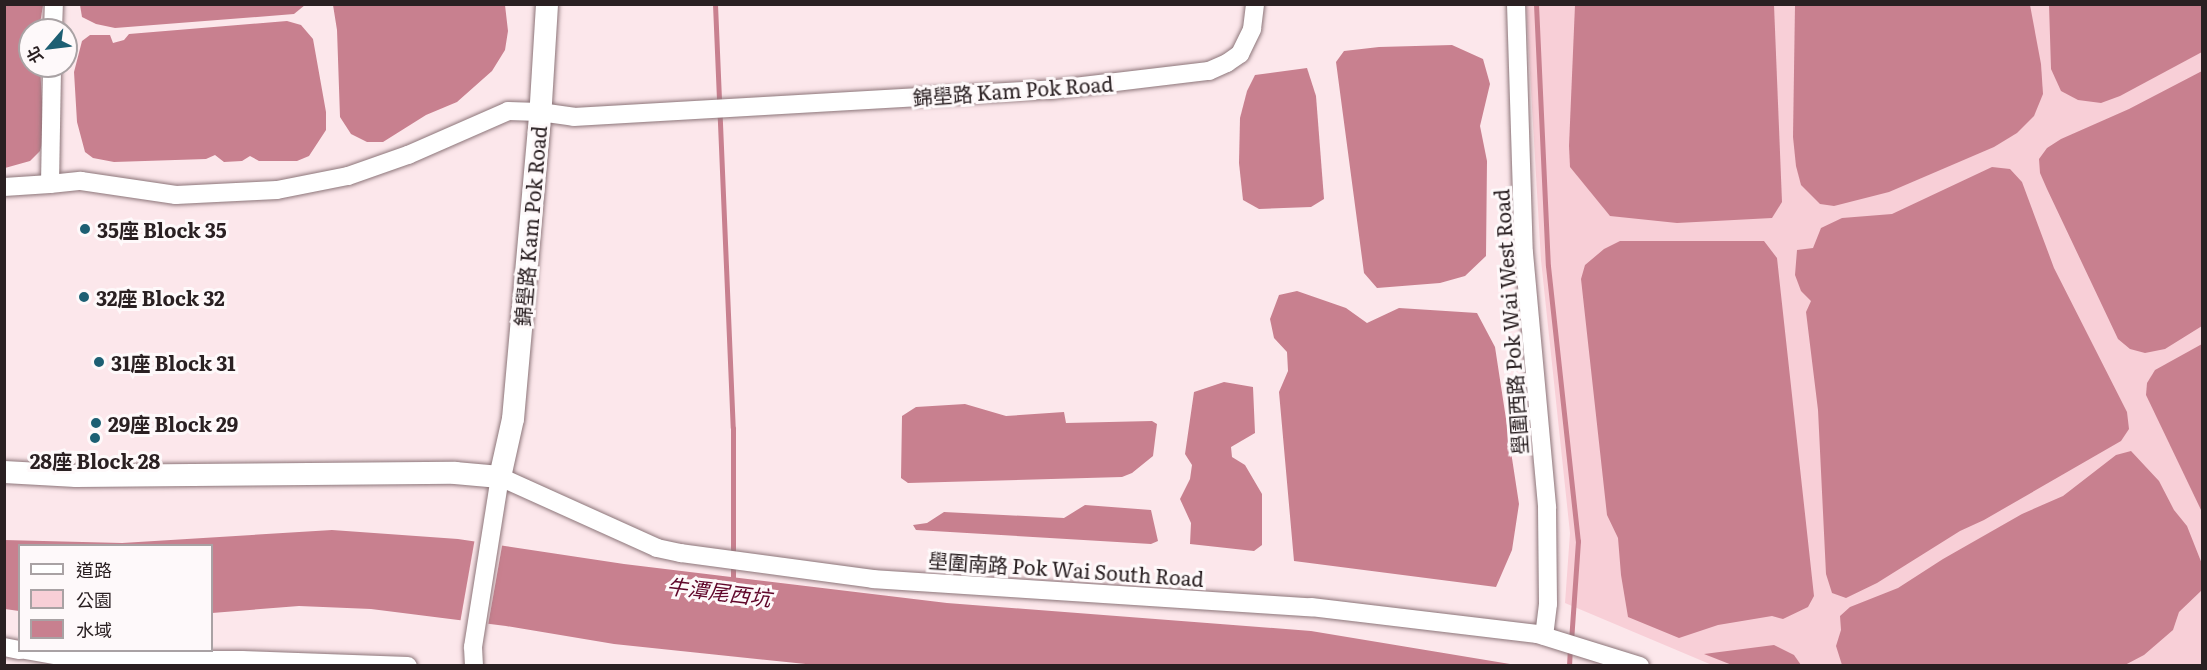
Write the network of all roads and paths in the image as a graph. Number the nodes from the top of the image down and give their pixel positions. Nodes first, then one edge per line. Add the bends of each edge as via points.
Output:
1 (547, 4) edge
2 (1255, 4) edge
3 (1516, 4) edge
4 (52, 78) edge
5 (540, 112) junction
6 (50, 184) junction
7 (4, 187) edge
8 (4, 472) edge
9 (500, 477) junction
10 (1544, 636) junction
11 (31, 652) edge
12 (408, 666) edge
13 (474, 666) edge
14 (1640, 666) edge

1 - 5 street
2 - 5 street, 錦壆路 Kam Pok Road via 1252,29 1240,54 1209,71 1049,90 574,117
3 - 10 street, 壆圍西路 Pok Wai West Road via 1524,253 1547,508 1548,604
4 - 6 street
5 - 6 street via 508,111 408,155 348,176 277,190 176,195 81,181
5 - 9 street, 錦壆路 Kam Pok Road via 513,419
6 - 7 street
8 - 9 street via 76,476 445,473
9 - 10 street, 壆圍南路 Pok Wai South Road via 657,548 733,560 873,579 1311,607
9 - 13 street, 錦壆路 Kam Pok Road via 473,647
10 - 14 street, 壆圍南路 Pok Wai South Road
11 - 12 street via 83,660 254,660

